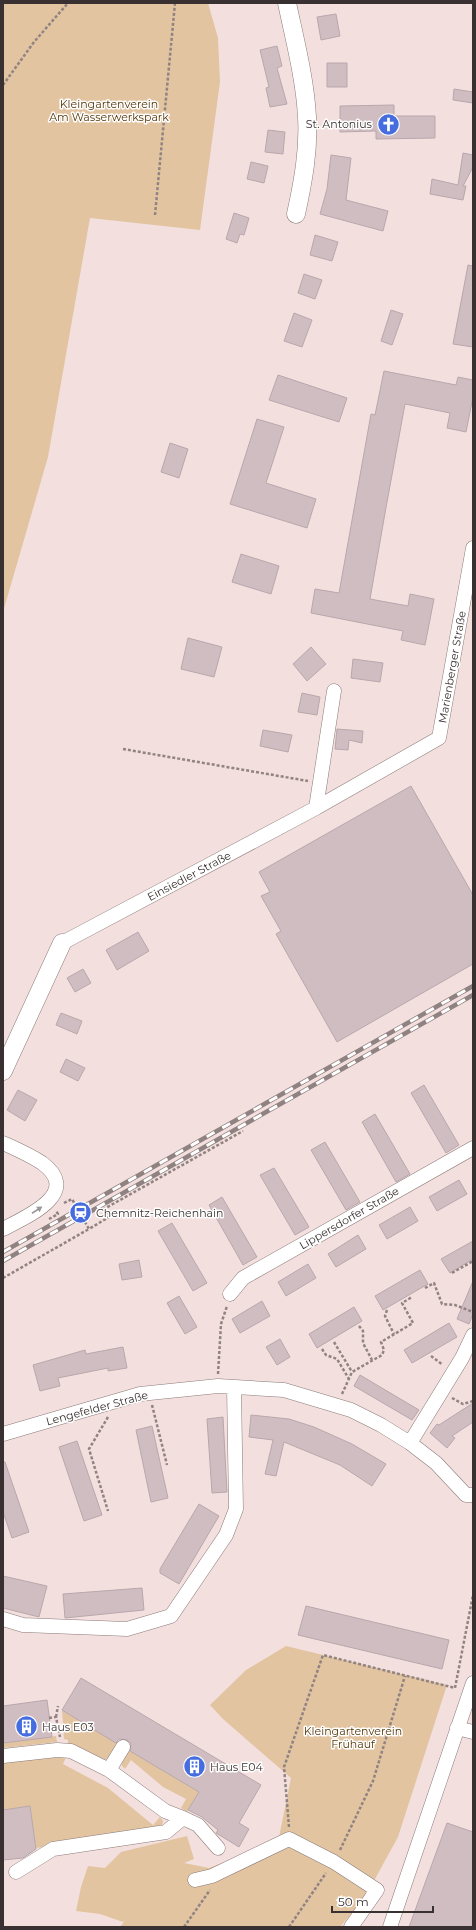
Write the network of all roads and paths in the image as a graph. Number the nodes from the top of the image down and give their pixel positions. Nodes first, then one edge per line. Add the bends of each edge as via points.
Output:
1 (68, 3) edge
2 (175, 3) edge
3 (287, 3) edge
4 (3, 85) edge
5 (296, 214) dead end
6 (155, 215) dead end
7 (473, 548) edge
8 (471, 568) edge
9 (334, 691) dead end
10 (440, 738) joint
11 (123, 749) dead end
12 (320, 783) junction
13 (316, 808) junction
14 (62, 943) joint
15 (3, 1071) edge
16 (243, 1131) dead end
17 (3, 1143) edge
18 (472, 1150) edge
19 (61, 1205) dead end
20 (54, 1208) dead end
21 (58, 1214) dead end
22 (89, 1229) junction
23 (3, 1230) edge
24 (473, 1261) edge
25 (452, 1273) dead end
26 (3, 1278) edge
27 (425, 1288) dead end
28 (230, 1294) joint
29 (412, 1297) dead end
30 (387, 1310) dead end
31 (473, 1312) edge
32 (359, 1326) dead end
33 (394, 1334) junction
34 (473, 1335) edge
35 (334, 1342) dead end
36 (322, 1349) dead end
37 (372, 1360) junction
38 (218, 1367) dead end
39 (352, 1372) junction
40 (349, 1379) junction
41 (234, 1387) junction
42 (149, 1393) junction
43 (440, 1393) junction
44 (117, 1401) junction
45 (473, 1401) edge
46 (337, 1406) junction
47 (3, 1434) edge
48 (410, 1443) junction
49 (167, 1465) dead end
50 (473, 1495) edge
51 (108, 1511) dead end
52 (473, 1595) edge
53 (3, 1619) edge
54 (405, 1676) junction
55 (473, 1683) edge
56 (58, 1706) dead end
57 (56, 1717) junction
58 (49, 1718) dead end
59 (457, 1728) junction
60 (473, 1732) edge
61 (123, 1747) dead end
62 (63, 1750) junction
63 (3, 1756) edge
64 (109, 1770) junction
65 (183, 1818) junction
66 (289, 1840) junction
67 (218, 1848) dead end
68 (334, 1862) junction
69 (224, 1870) junction
70 (16, 1872) dead end
71 (195, 1880) dead end
72 (184, 1927) edge
73 (289, 1927) edge
74 (351, 1927) edge
75 (390, 1927) edge

1 - 4 path via 34,42
2 - 6 path
3 - 5 main road via 301,68 307,117 304,179
7 - 8 street, Marienberger Straße
8 - 10 street, Marienberger Straße
9 - 12 street
10 - 13 street, Einsiedler Straße
11 - 12 path
12 - 13 street
13 - 14 street, Einsiedler Straße
14 - 15 main road
16 - 22 path via 104,1209 109,1217
23 -> 17 street via 51,1199 56,1182 51,1171 41,1162
18 - 28 street, Lippersdorfer Straße via 243,1278
19 - 22 path via 72,1199
20 - 21 path
22 - 26 path
24 - 25 path
27 - 31 path via 434,1283 442,1304 455,1305
28 - 38 path via 221,1324
29 - 33 path via 402,1303 413,1323
30 - 33 path via 384,1316
32 - 37 path via 363,1331 363,1343
33 - 37 path via 381,1342 384,1350 382,1355
34 - 43 street
35 - 39 path
36 - 40 path via 326,1355 337,1359
37 - 39 path
39 - 40 path
40 - 46 path
41 - 42 street, Lengefelder Straße via 218,1386
41 - 46 street, Lengefelder Straße via 284,1390
41 - 53 street via 236,1509 226,1535 171,1616 127,1629 23,1625
42 - 44 street, Lengefelder Straße
42 - 49 path
43 - 45 path via 463,1404
43 - 48 street
44 - 47 street, Lengefelder Straße
44 - 51 path via 89,1449
46 - 48 street, Lengefelder Straße via 381,1425
48 - 50 street, Lengefelder Straße via 436,1463 466,1495
52 - 54 path via 455,1688
54 - 66 path via 323,1655 284,1767
54 - 68 path via 373,1781
55 - 59 street
56 - 57 path
57 - 58 path
57 - 62 path
59 - 60 street
59 - 75 street
61 - 64 street
62 - 63 street
62 - 64 street via 71,1751
64 - 65 street via 165,1811
65 - 67 street via 198,1825
65 - 70 street via 166,1832 53,1849
66 - 68 street
66 - 69 street
68 - 73 path
68 - 74 street via 377,1890
69 - 71 street
69 - 72 path

